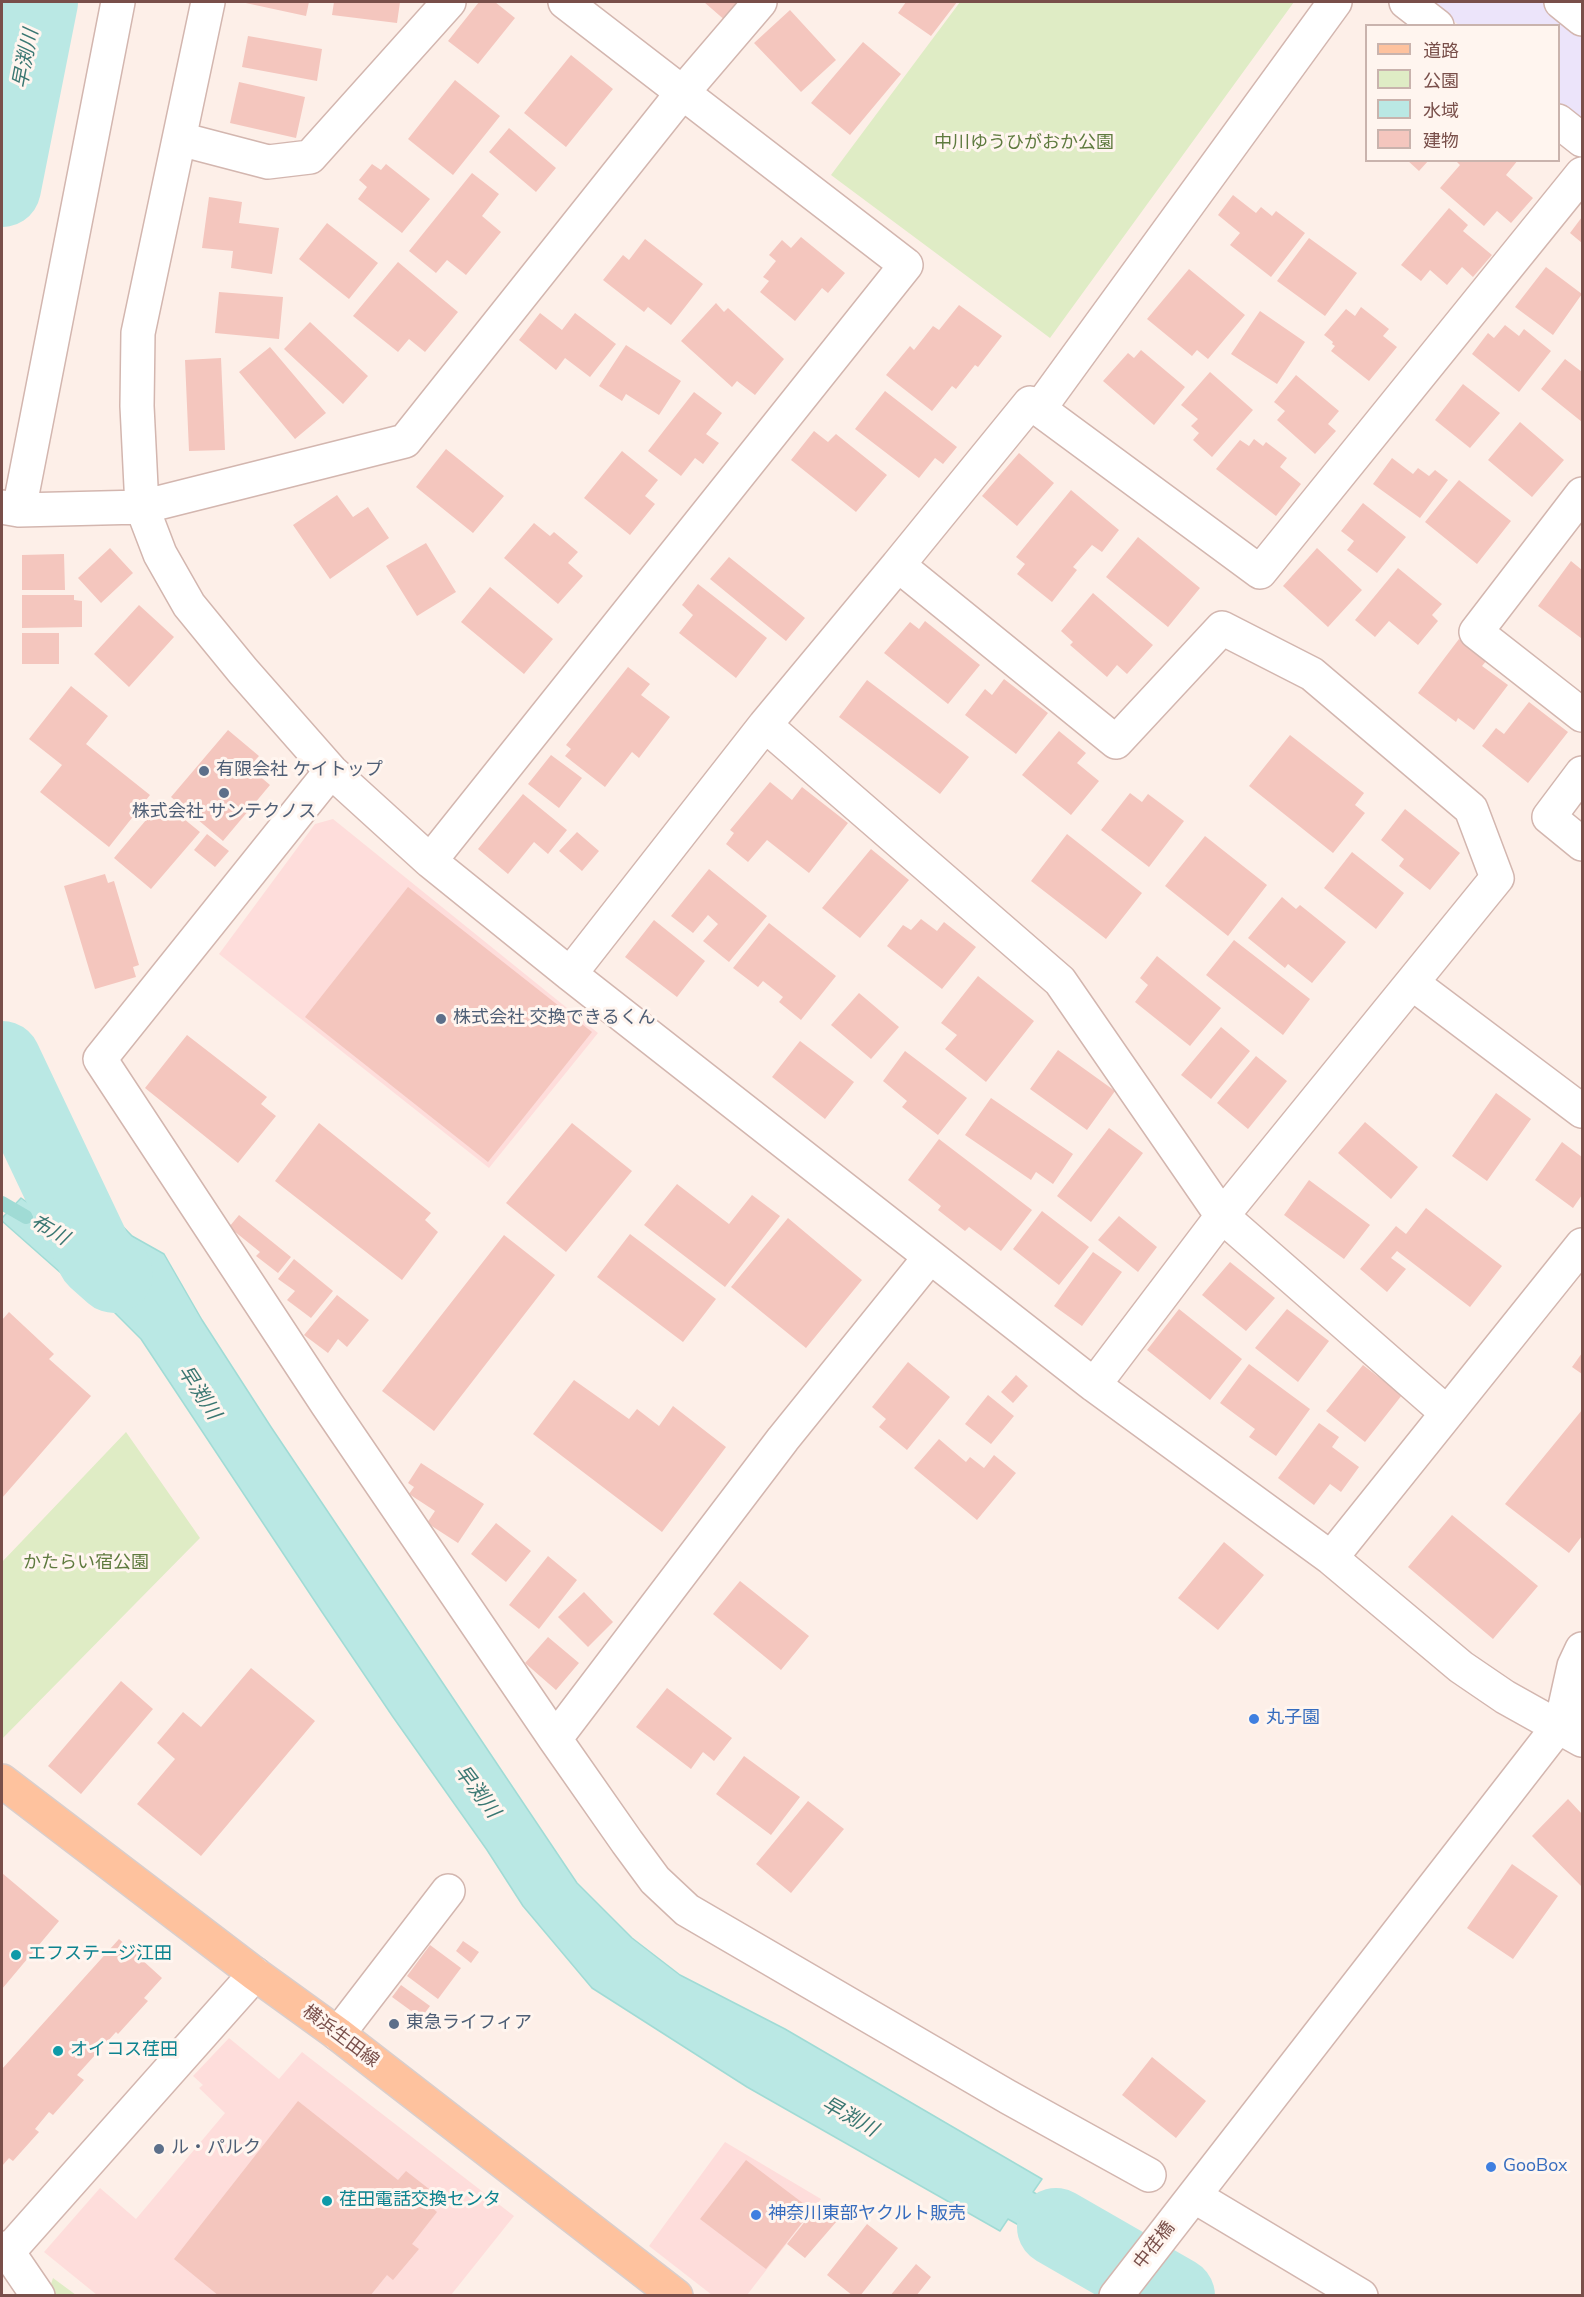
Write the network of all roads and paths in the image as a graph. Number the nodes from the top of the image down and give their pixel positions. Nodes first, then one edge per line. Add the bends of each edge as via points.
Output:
1 (118, 2) edge
2 (208, 2) edge
3 (449, 2) edge
4 (565, 2) edge
5 (760, 2) edge
6 (1335, 2) edge
7 (1406, 2) edge
8 (1561, 2) edge
9 (1582, 19) edge
10 (1434, 24) edge
11 (683, 92) junction
12 (1560, 123) edge
13 (180, 139) junction
14 (1582, 140) edge
15 (1582, 174) edge
16 (1040, 409) junction
17 (1582, 494) edge
18 (142, 507) junction
19 (10, 509) edge
20 (898, 565) junction
21 (1582, 715) edge
22 (765, 725) junction
23 (332, 771) junction
24 (1582, 773) edge
25 (1582, 844) edge
26 (430, 861) junction
27 (570, 974) junction
28 (1412, 983) junction
29 (1582, 1111) edge
30 (1222, 1216) junction
31 (1582, 1245) edge
32 (930, 1257) junction
33 (1094, 1385) junction
34 (1447, 1413) junction
35 (1330, 1558) junction
36 (1582, 1649) edge
37 (1582, 1696) edge
38 (1571, 1734) edge
39 (555, 1739) junction
40 (2, 1780) edge
41 (448, 1891) dead end
42 (255, 1974) junction
43 (338, 2034) junction
44 (1149, 2175) dead end
45 (1194, 2196) junction
46 (5, 2250) edge
47 (38, 2295) edge
48 (676, 2295) edge
49 (1116, 2295) edge
50 (1361, 2295) edge

1 - 19 street
2 - 13 street
3 - 13 street via 310,157 268,162
4 - 11 street
5 - 11 street
6 - 16 street
7 - 10 street
8 - 9 street
11 - 18 street via 405,441
11 - 26 street via 906,265
12 - 14 street
13 - 18 street via 138,333
15 - 16 street via 1260,572
16 - 20 street via 1030,403
17 - 21 street via 1476,632
18 - 19 street
18 - 23 street via 160,554 189,605
20 - 22 street
20 - 28 street via 1116,742 1222,628 1312,674 1472,809 1497,878
22 - 27 street
22 - 30 street via 1060,981
23 - 26 street
23 - 39 street via 100,1059 327,1404
24 - 25 street via 1549,818
26 - 27 street
27 - 32 street
28 - 29 street
28 - 30 street
30 - 33 street
30 - 34 street
31 - 34 street
32 - 33 street
32 - 39 street via 783,1439
33 - 35 street
34 - 35 street
35 - 38 street via 1461,1667 1504,1697
36 - 38 street via 1574,1666
37 - 38 street, 中荏橋
38 - 45 street, 中荏橋
39 - 44 street via 648,1870 687,1910
40 - 42 main road, 横浜生田線
41 - 43 street
42 - 43 main road, 横浜生田線
42 - 46 street
43 - 48 main road, 横浜生田線
45 - 49 street, 中荏橋
45 - 50 street
46 - 47 street

